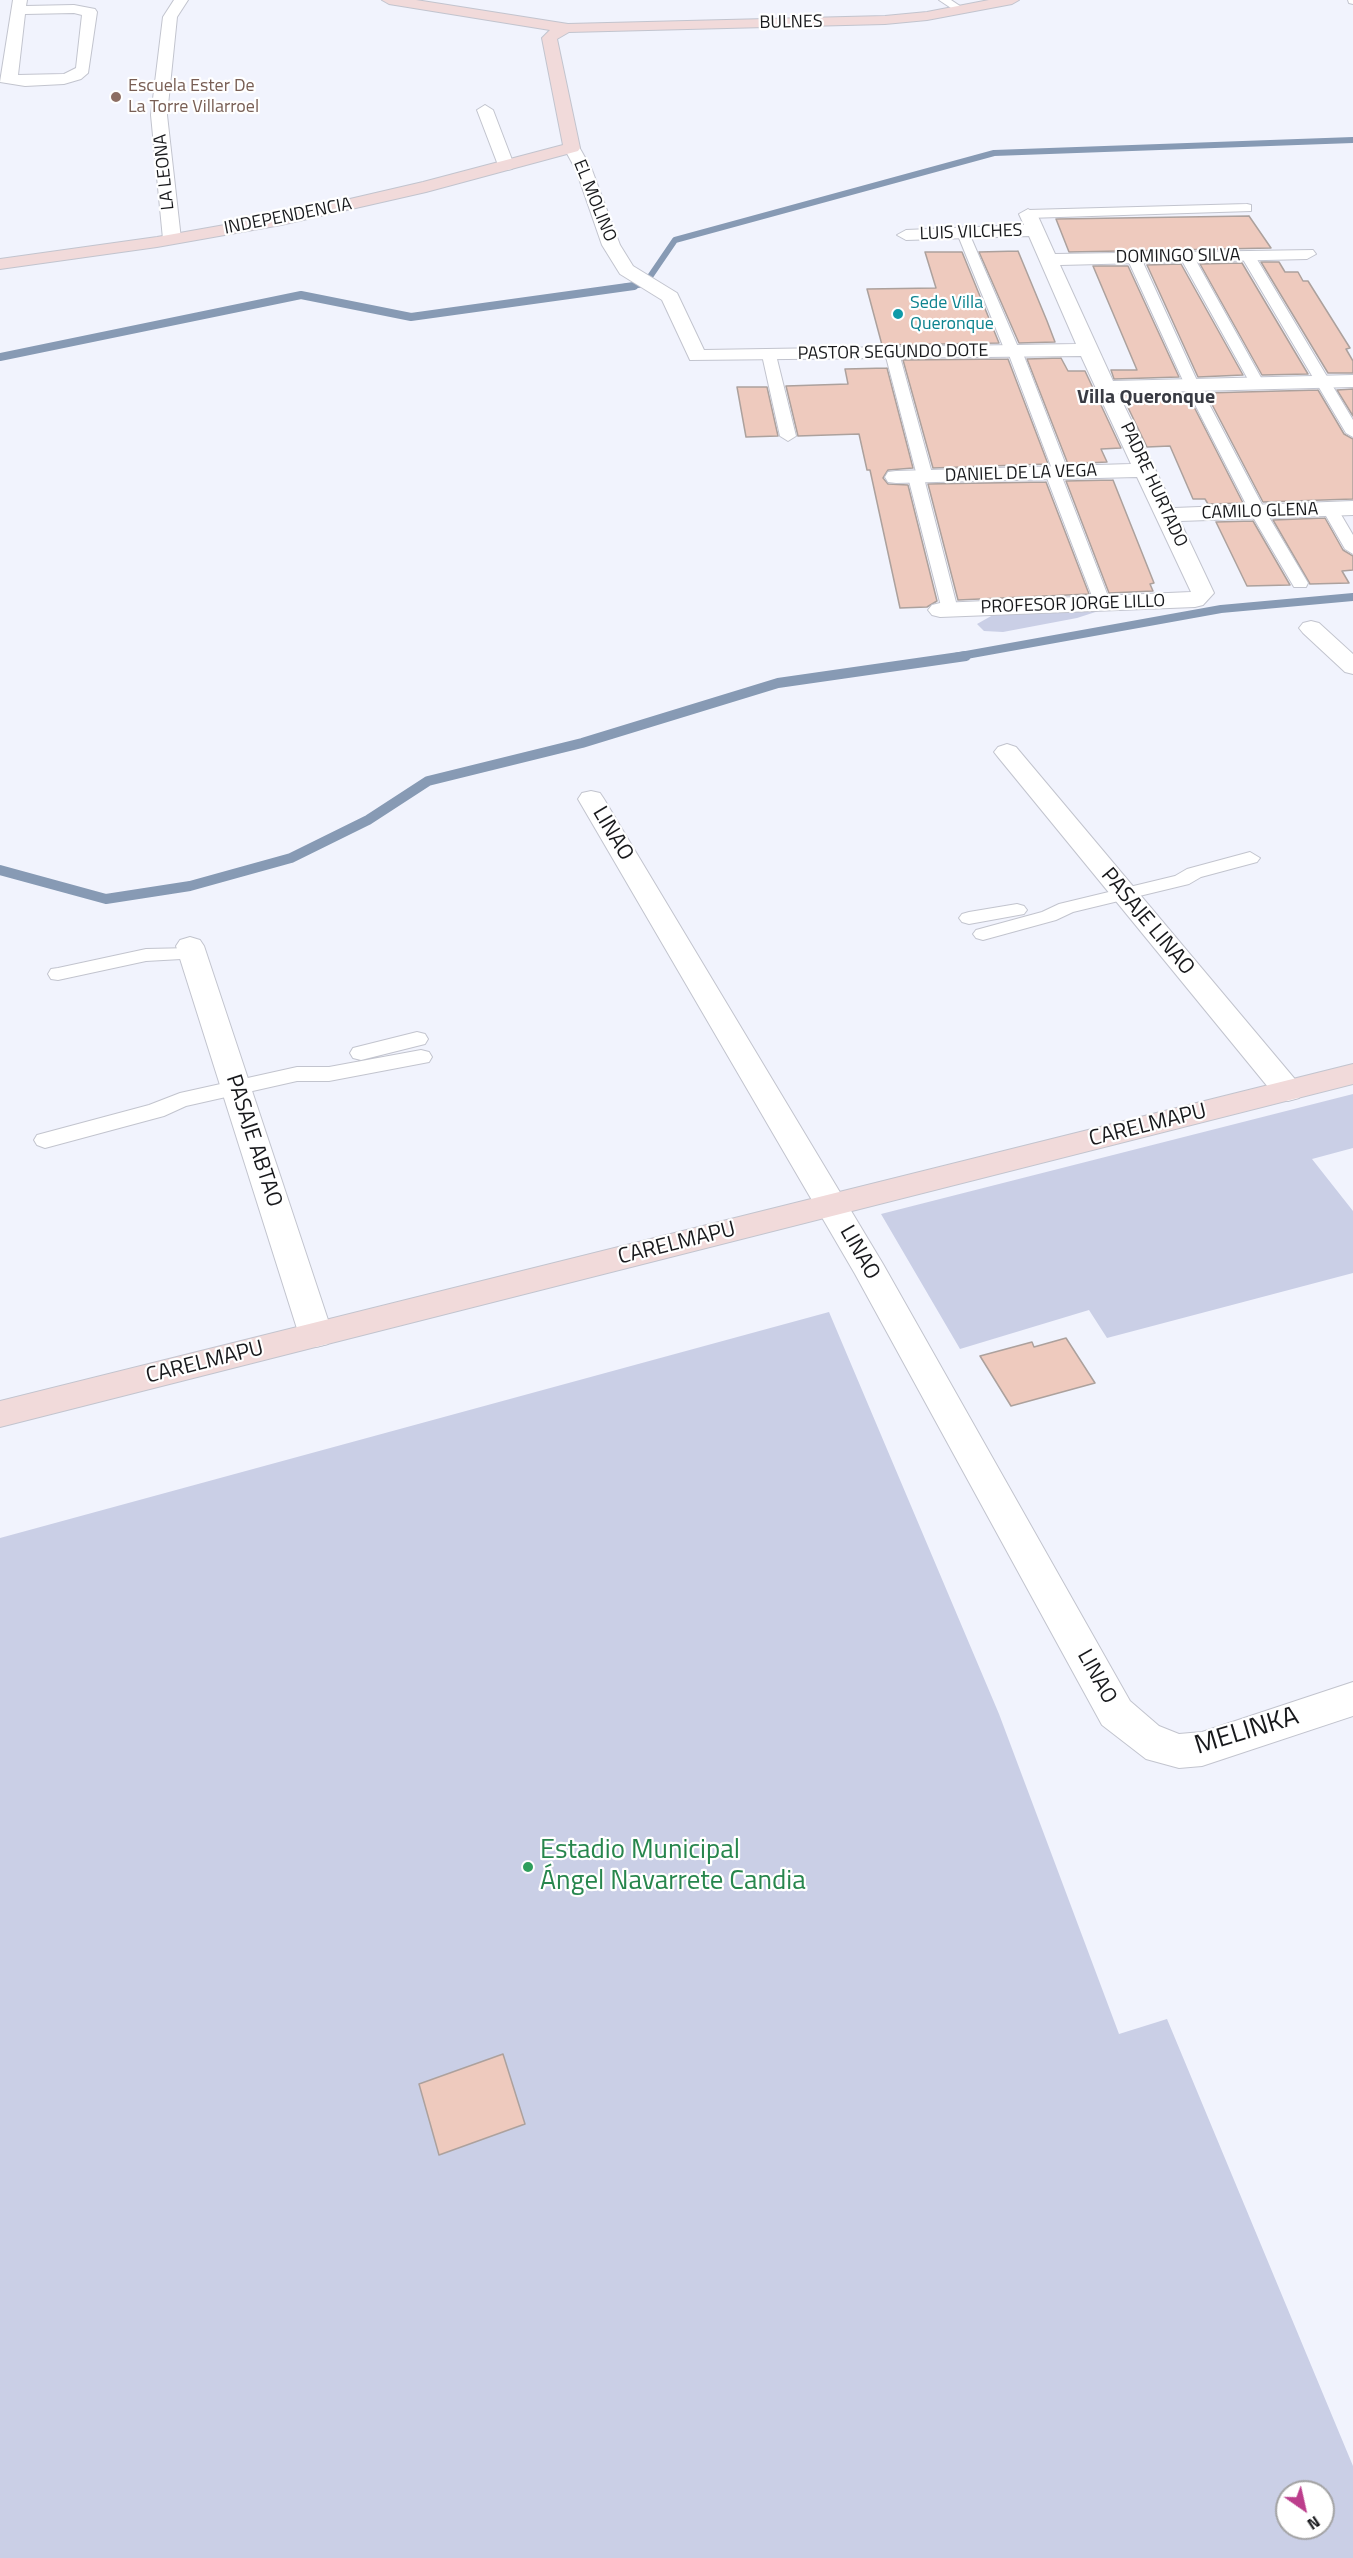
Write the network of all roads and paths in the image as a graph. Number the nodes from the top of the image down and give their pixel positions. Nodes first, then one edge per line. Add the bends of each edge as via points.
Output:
1 (182, 0) edge
2 (389, 0) edge
3 (944, 0) edge
4 (1012, 0) edge
5 (19, 5) edge
6 (960, 10) junction
7 (568, 27) junction
8 (5, 76) edge
9 (485, 110) dead end
10 (572, 148) junction
11 (506, 165) junction
12 (1247, 208) dead end
13 (1032, 222) junction
14 (963, 233) junction
15 (906, 235) dead end
16 (172, 240) junction
17 (1306, 254) dead end
18 (1248, 256) junction
19 (1187, 257) junction
20 (1134, 258) junction
21 (1049, 261) junction
22 (0, 264) edge
23 (1088, 350) junction
24 (1013, 351) junction
25 (892, 353) junction
26 (769, 355) junction
27 (697, 356) joint
28 (1324, 381) junction
29 (1353, 381) edge
30 (1257, 383) junction
31 (1192, 385) junction
32 (1108, 387) junction
33 (1353, 433) edge
34 (788, 436) dead end
35 (1146, 470) junction
36 (1057, 473) junction
37 (913, 477) junction
38 (1353, 508) edge
39 (1330, 509) junction
40 (1258, 512) junction
41 (1166, 515) junction
42 (1353, 549) edge
43 (1299, 583) dead end
44 (1203, 593) joint
45 (1103, 604) junction
46 (945, 610) joint
47 (1311, 628) dead end
48 (1353, 667) edge
49 (1007, 752) dead end
50 (591, 799) dead end
51 (1255, 864) dead end
52 (1124, 895) junction
53 (976, 926) dead end
54 (191, 950) joint
55 (58, 974) dead end
56 (419, 1048) dead end
57 (1353, 1074) edge
58 (236, 1088) junction
59 (1288, 1091) junction
60 (43, 1131) dead end
61 (831, 1206) junction
62 (316, 1335) junction
63 (0, 1414) edge
64 (1353, 1699) edge
65 (1116, 1713) joint

1 - 16 street, LA LEONA via 170,17 159,115
2 - 7 street, BULNES
3 - 6 lane
4 - 6 street, BULNES
5 - 8 street
5 - 8 street via 74,9 92,15 80,74 25,81
6 - 7 street, BULNES via 830,23
7 - 10 street, EL MOLINO via 549,38
9 - 11 street
10 - 11 street, INDEPENDENCIA
10 - 27 street, EL MOLINO via 611,245 626,270 670,297
11 - 16 street, INDEPENDENCIA via 333,209
12 - 13 lane
13 - 14 street, LUIS VILCHES
13 - 21 street, PADRE HURTADO
14 - 15 street, LUIS VILCHES
14 - 24 lane
16 - 22 street, INDEPENDENCIA
17 - 18 street, DOMINGO SILVA
18 - 19 street, DOMINGO SILVA
18 - 28 lane
19 - 20 street, DOMINGO SILVA
19 - 30 lane
20 - 21 street, DOMINGO SILVA
20 - 31 lane
21 - 23 street, PADRE HURTADO
23 - 24 street, PASTOR SEGUNDO DOTE
23 - 32 street, PADRE HURTADO
24 - 25 street, PASTOR SEGUNDO DOTE
24 - 36 lane
25 - 26 street, PASTOR SEGUNDO DOTE
25 - 37 lane
26 - 27 street, PASTOR SEGUNDO DOTE
26 - 34 lane
28 - 29 street
28 - 30 street
28 - 33 lane
30 - 31 street
31 - 32 street
31 - 40 lane
32 - 35 street, PADRE HURTADO
35 - 36 street, DANIEL DE LA VEGA
35 - 41 street, PADRE HURTADO
36 - 37 street, DANIEL DE LA VEGA
36 - 45 lane
37 - 46 lane
38 - 39 street, CAMILO GLENA
39 - 40 street, CAMILO GLENA
39 - 42 lane
40 - 41 street, CAMILO GLENA
40 - 43 lane
41 - 44 street, PADRE HURTADO
44 - 45 street, PROFESOR JORGE LILLO via 1195,600
45 - 46 street, PROFESOR JORGE LILLO
47 - 48 street
49 - 52 street, PASAJE LINAO
50 - 61 street, LINAO
51 - 52 lane via 1202,881 1182,880
52 - 53 lane via 1048,916
52 - 59 street, PASAJE LINAO
54 - 55 lane via 146,954
54 - 58 street, PASAJE ABTAO
56 - 58 lane via 329,1074 297,1074
57 - 59 street, CARELMAPU
58 - 60 lane via 180,1100 154,1101
58 - 62 street, PASAJE ABTAO
59 - 61 street, CARELMAPU
61 - 62 street, CARELMAPU
61 - 65 street, LINAO
62 - 63 street, CARELMAPU
64 - 65 street, MELINKA via 1202,1749 1179,1751 1160,1747 1145,1738

